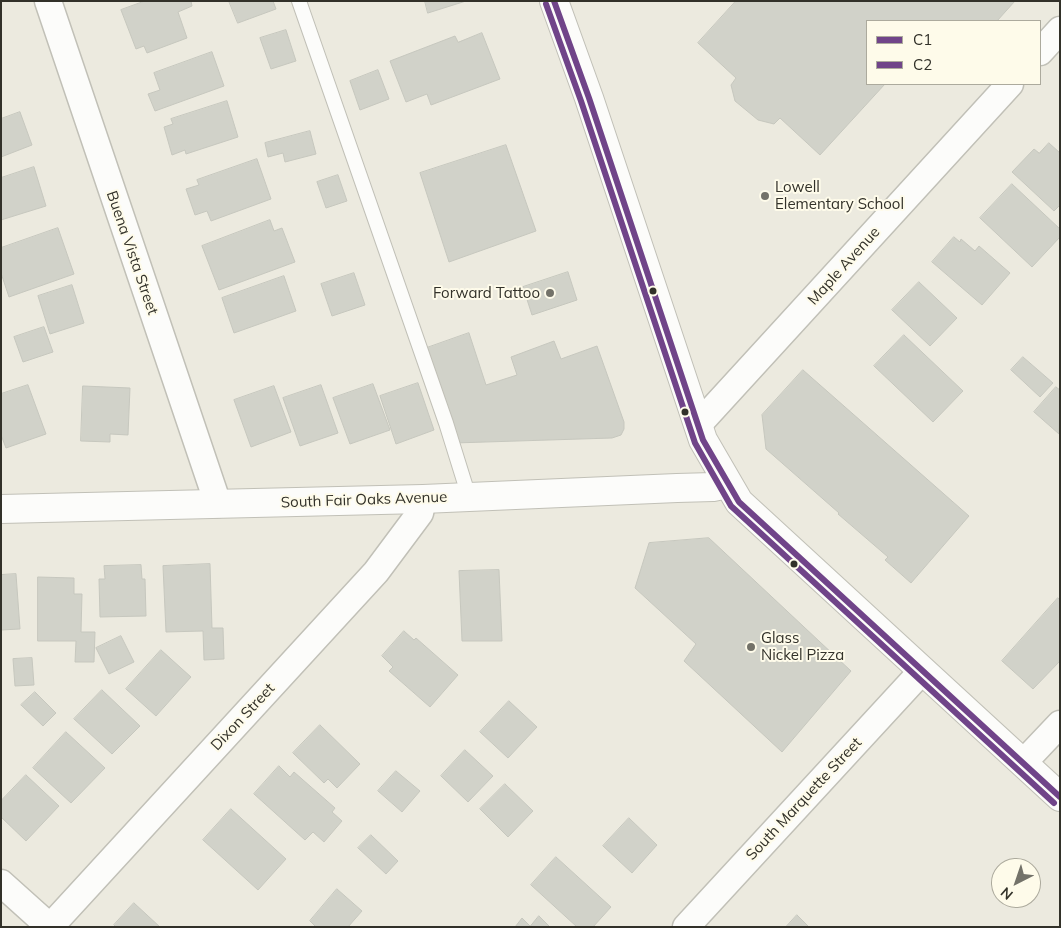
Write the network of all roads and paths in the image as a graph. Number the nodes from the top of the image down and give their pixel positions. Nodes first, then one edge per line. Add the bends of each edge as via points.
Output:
1 (48, 1) edge
2 (299, 1) edge
3 (554, 1) edge
4 (1060, 30) edge
5 (1041, 51) edge
6 (1009, 85) edge
7 (698, 425) junction
8 (727, 484) junction
9 (469, 497) junction
10 (423, 499) junction
11 (218, 504) junction
12 (1, 509) edge
13 (922, 671) junction
14 (1060, 724) edge
15 (1023, 763) junction
16 (1060, 797) edge
17 (1, 883) edge
18 (50, 927) edge
19 (686, 927) edge

1 - 11 street, Buena Vista Street
2 - 9 lane
3 - 7 street
4 - 5 street
6 - 7 street, Maple Avenue
7 - 8 street
8 - 9 street, South Fair Oaks Avenue
8 - 13 street via 738,502
9 - 10 street, South Fair Oaks Avenue
10 - 11 street, South Fair Oaks Avenue
10 - 18 street, Dixon Street via 420,513 376,572
11 - 12 street, South Fair Oaks Avenue
13 - 15 street
13 - 19 street, South Marquette Street
14 - 15 street
15 - 16 street
17 - 18 street

